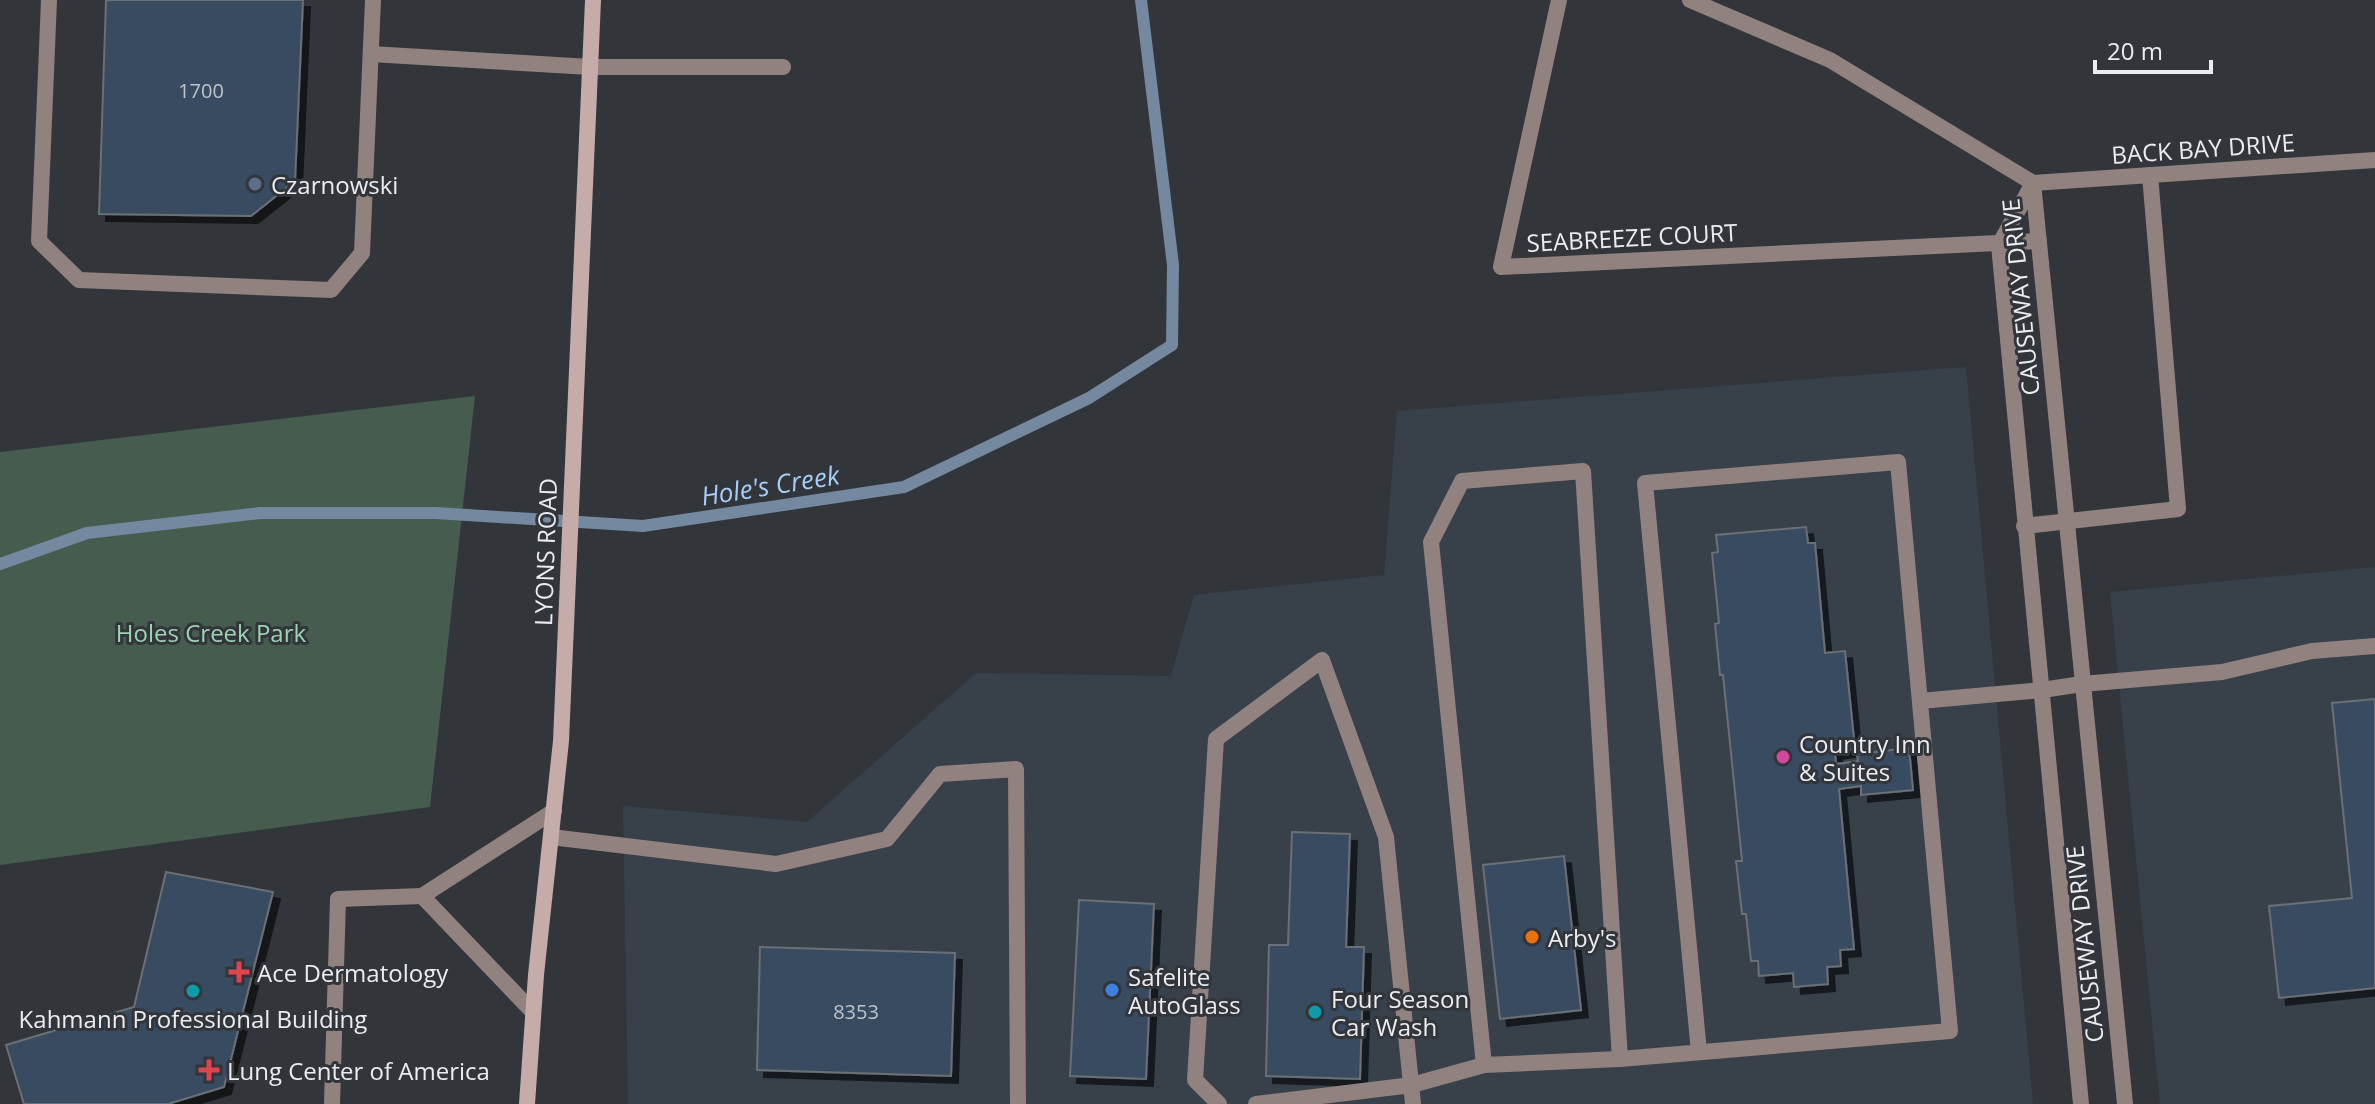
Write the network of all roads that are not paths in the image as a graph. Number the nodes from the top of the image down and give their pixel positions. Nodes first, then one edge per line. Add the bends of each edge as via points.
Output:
1 (49, 0) edge
2 (373, 0) edge
3 (593, 0) edge
4 (1559, 0) edge
5 (1690, 0) edge
6 (371, 54) junction
7 (590, 67) junction
8 (783, 67) dead end
9 (2375, 160) edge
10 (2150, 175) junction
11 (2033, 183) junction
12 (2039, 241) junction
13 (1999, 245) junction
14 (2066, 523) junction
15 (2024, 526) junction
16 (2375, 646) edge
17 (2082, 684) junction
18 (2042, 690) junction
19 (1920, 701) junction
20 (554, 811) junction
21 (551, 837) junction
22 (422, 896) junction
23 (533, 1012) junction
24 (1699, 1052) junction
25 (1620, 1059) junction
26 (1484, 1065) junction
27 (1412, 1085) junction
28 (332, 1104) edge
29 (527, 1104) edge
30 (1018, 1104) edge
31 (1219, 1104) edge
32 (1256, 1104) edge
33 (1413, 1104) edge
34 (2081, 1104) edge
35 (2125, 1104) edge

1 - 6 street via 39,241 79,280 331,290 362,253
2 - 6 street
3 - 7 main road, LYONS ROAD
4 - 13 street, SEABREEZE COURT via 1501,267
5 - 11 street via 1830,60
6 - 7 street
7 - 8 street
7 - 20 main road, LYONS ROAD
9 - 10 street, BACK BAY DRIVE
10 - 11 street, BACK BAY DRIVE
10 - 14 street via 2178,509
11 - 12 street, CAUSEWAY DRIVE
11 - 13 street, CAUSEWAY DRIVE
12 - 13 street, SEABREEZE COURT
12 - 14 street, CAUSEWAY DRIVE
13 - 15 street, CAUSEWAY DRIVE
14 - 15 street
14 - 17 street, CAUSEWAY DRIVE
15 - 18 street, CAUSEWAY DRIVE
16 - 17 street via 2312,651 2222,672
17 - 18 street
17 - 35 street, CAUSEWAY DRIVE
18 - 19 street
18 - 34 street, CAUSEWAY DRIVE
19 - 24 street via 1950,1031
19 - 24 street via 1898,462 1645,483
20 - 21 main road, LYONS ROAD
20 - 22 street
21 - 23 main road, LYONS ROAD
21 - 30 street via 776,864 887,839 940,774 1016,769
22 - 23 street
22 - 28 street via 338,899
23 - 29 main road, LYONS ROAD
24 - 25 street
25 - 26 street
25 - 26 street via 1583,471 1462,481 1431,542
26 - 27 street
27 - 31 street via 1386,837 1322,660 1216,739 1195,1080
27 - 32 street
27 - 33 street

